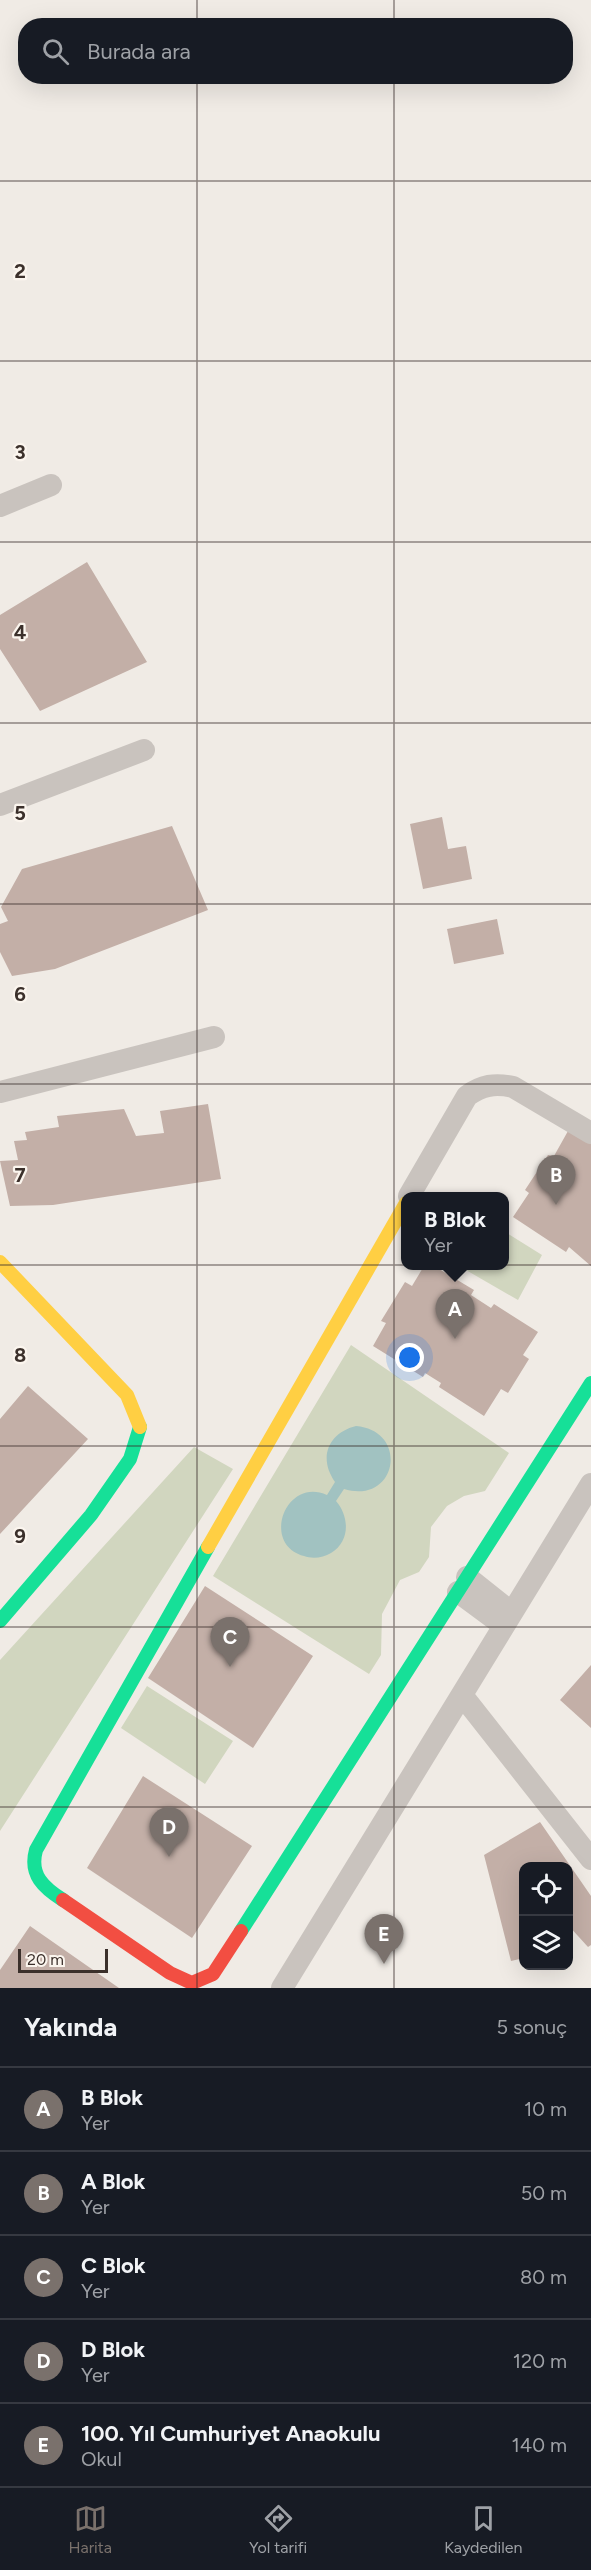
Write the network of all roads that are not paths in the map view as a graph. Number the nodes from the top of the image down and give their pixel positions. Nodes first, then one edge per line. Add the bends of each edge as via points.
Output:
1 (51, 485) dead end
2 (0, 506) edge
3 (144, 750) dead end
4 (0, 805) edge
5 (214, 1037) dead end
6 (0, 1092) edge
7 (591, 1133) edge
8 (413, 1192) edge
9 (401, 1210) edge
10 (2, 1266) edge
11 (591, 1383) edge
12 (591, 1484) edge
13 (462, 1584) junction
14 (508, 1619) junction
15 (0, 1621) edge
16 (462, 1695) junction
17 (588, 1848) edge
18 (282, 1988) edge

1 - 2 street
3 - 4 street
5 - 6 street
7 - 8 street via 513,1087 501,1084 477,1088 467,1096
9 - 13 street via 47,1826 33,1854 34,1873 43,1887 170,1973 192,1983 213,1974
10 - 15 street via 127,1395 141,1425 130,1459 91,1515
11 - 13 street
12 - 14 street
13 - 14 street
14 - 16 street
16 - 17 street
16 - 18 street

